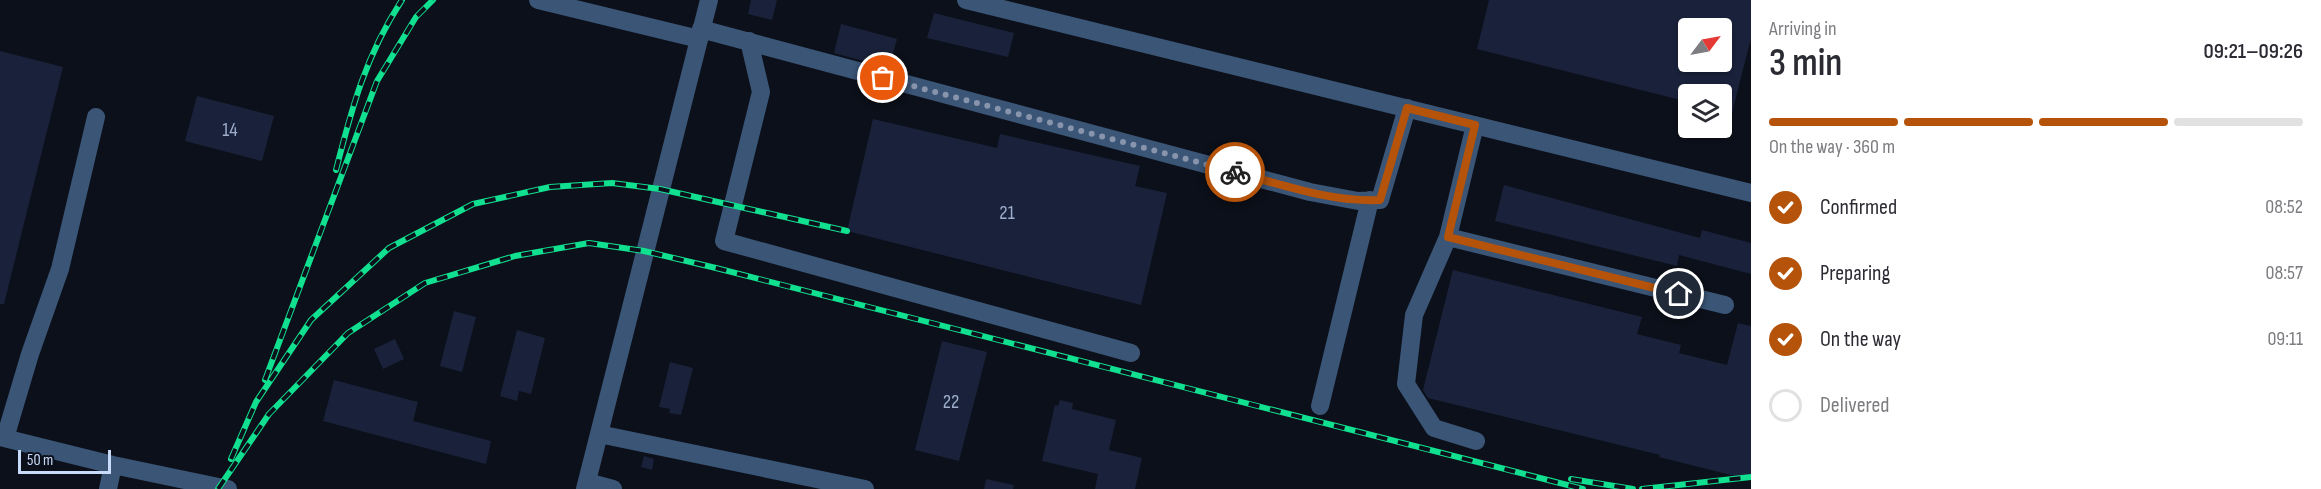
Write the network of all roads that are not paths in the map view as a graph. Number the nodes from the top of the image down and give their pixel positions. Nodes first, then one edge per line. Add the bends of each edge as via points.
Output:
1 (538, 0) edge
2 (708, 0) edge
3 (966, 0) edge
4 (700, 34) junction
5 (749, 41) junction
6 (1407, 108) junction
7 (96, 117) dead end
8 (1475, 125) junction
9 (1751, 193) edge
10 (1370, 201) junction
11 (1448, 237) junction
12 (1725, 305) dead end
13 (1131, 353) dead end
14 (1320, 406) dead end
15 (599, 434) junction
16 (3, 437) edge
17 (1476, 441) dead end
18 (113, 465) junction
19 (586, 485) edge
20 (108, 489) edge
21 (228, 489) edge
22 (613, 489) edge
23 (865, 489) edge

1 - 4 street
2 - 4 street
3 - 6 street
4 - 5 street
4 - 15 street
5 - 10 street via 1310,192
5 - 13 street via 761,92 724,241
6 - 8 street
6 - 10 street via 1380,200
7 - 16 street via 60,269
8 - 9 street
8 - 11 street
10 - 14 street
11 - 12 street
11 - 17 street via 1414,315 1406,384 1434,428
15 - 19 street
15 - 23 street
16 - 18 street
18 - 20 street
18 - 21 street
19 - 22 street

